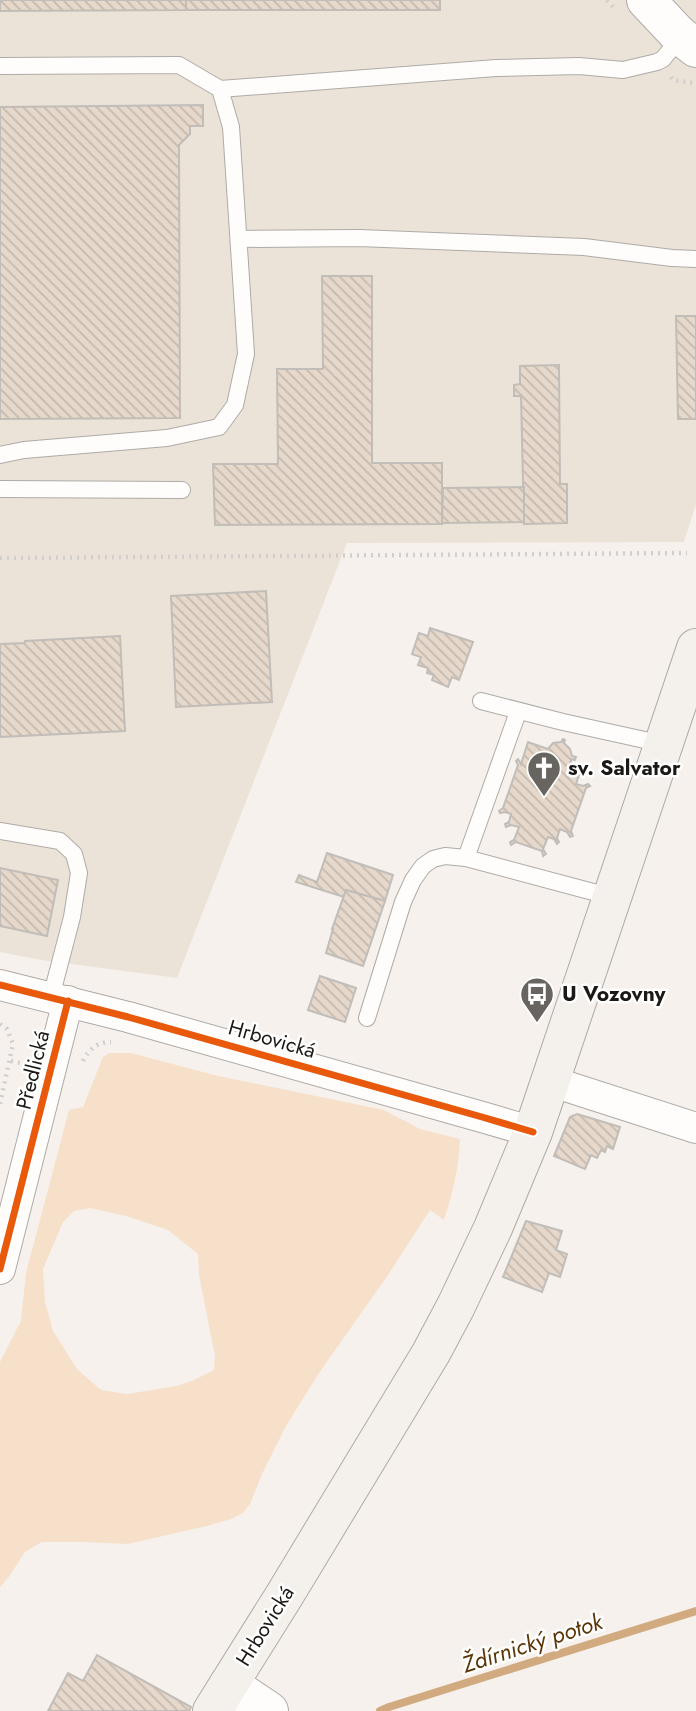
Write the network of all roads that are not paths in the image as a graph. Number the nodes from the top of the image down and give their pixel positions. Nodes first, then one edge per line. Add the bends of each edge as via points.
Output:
1 (646, 0) edge
2 (681, 51) edge
3 (0, 66) edge
4 (220, 89) junction
5 (239, 239) junction
6 (696, 259) edge
7 (0, 455) edge
8 (0, 489) edge
9 (182, 490) dead end
10 (696, 648) edge
11 (481, 701) dead end
12 (518, 712) junction
13 (663, 744) junction
14 (0, 831) edge
15 (466, 858) junction
16 (612, 897) junction
17 (0, 985) edge
18 (60, 999) junction
19 (368, 1018) dead end
20 (550, 1081) junction
21 (696, 1128) edge
22 (533, 1132) junction
23 (0, 1269) edge
24 (220, 1698) edge
25 (269, 1711) edge

1 - 2 street
2 - 4 lane via 675,44 663,59 623,71 579,66 496,68
3 - 4 lane via 179,65
4 - 5 lane via 231,127
5 - 6 lane via 359,237 584,247
5 - 7 lane via 246,354 234,405 219,427 167,438
8 - 9 lane
10 - 13 main road, Hrbovická
11 - 12 lane
12 - 13 lane
12 - 15 lane
13 - 16 main road, Hrbovická
14 - 18 lane via 60,841 74,854 79,873
15 - 16 lane
15 - 19 lane via 433,859 413,880
16 - 20 main road, Hrbovická
17 - 18 street, Hrbovická
18 - 22 street, Hrbovická
18 - 23 street, Předlická
20 - 21 street
20 - 22 main road, Hrbovická
22 - 24 main road, Hrbovická via 456,1306
24 - 25 street

